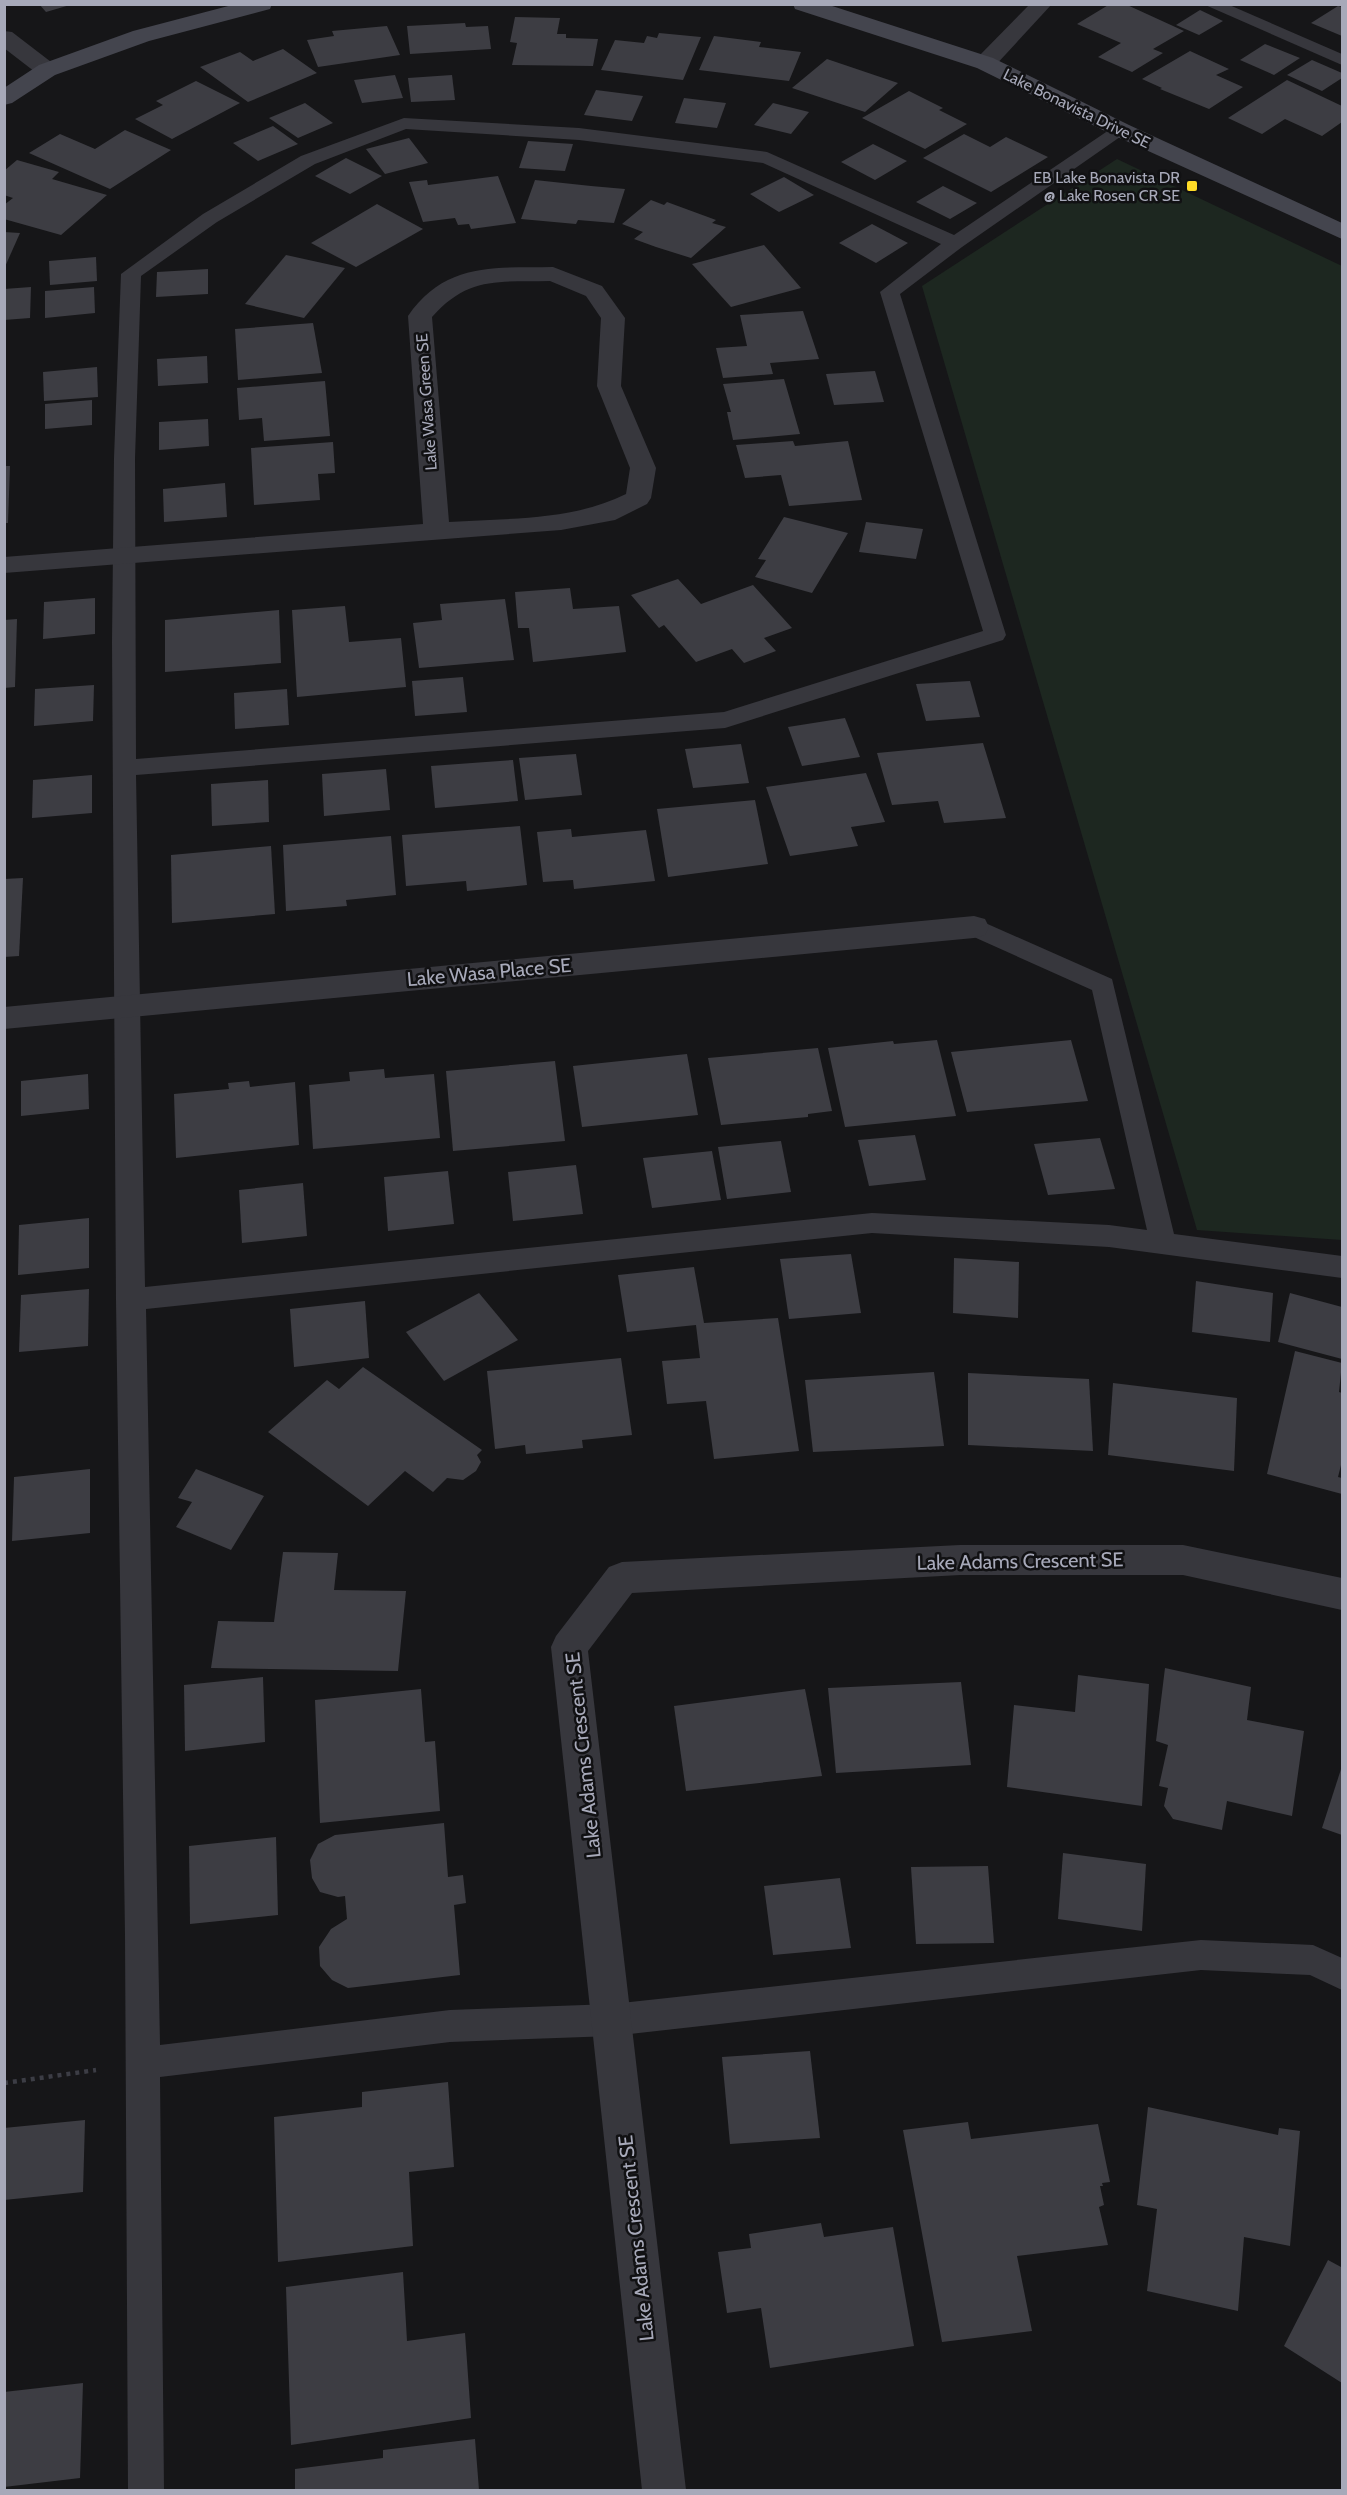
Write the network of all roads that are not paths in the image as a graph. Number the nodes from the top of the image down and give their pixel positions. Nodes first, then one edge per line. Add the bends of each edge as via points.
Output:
1 (262, 4) edge
2 (803, 4) edge
3 (1042, 4) edge
4 (1211, 4) edge
5 (4, 37) edge
6 (1342, 60) edge
7 (985, 63) junction
8 (47, 70) junction
9 (4, 98) edge
10 (1121, 130) junction
11 (1342, 232) edge
12 (955, 243) junction
13 (436, 530) junction
14 (121, 557) junction
15 (4, 565) edge
16 (125, 768) junction
17 (974, 927) joint
18 (128, 1006) junction
19 (4, 1018) edge
20 (1163, 1243) junction
21 (1342, 1267) edge
22 (130, 1300) junction
23 (1342, 1594) edge
24 (1342, 1975) edge
25 (612, 2020) junction
26 (143, 2063) junction
27 (146, 2490) edge
28 (664, 2490) edge

1 - 8 street via 141,36
2 - 7 street, Lake Bonavista Drive SE
3 - 7 street
4 - 6 lane
5 - 8 street
7 - 10 street, Lake Bonavista Drive SE
8 - 9 street
10 - 11 street, Lake Bonavista Drive SE
10 - 12 lane
12 - 14 lane via 767,158 579,134 404,123 308,160 210,218 131,274
12 - 16 lane via 890,292 994,635 725,720
13 - 13 street, Lake Wasa Green SE via 561,522 606,514 638,498 643,468 609,386 613,318 594,291 552,274 484,275 441,292 420,316
13 - 14 street, Lake Wasa Green SE
14 - 15 street, Lake Wasa Green SE
14 - 16 lane
16 - 18 lane
17 - 18 street, Lake Wasa Place SE
17 - 20 lane via 1103,985
18 - 19 street, Lake Wasa Place SE
18 - 22 lane
20 - 21 lane
20 - 22 lane via 1109,1236 872,1223
22 - 26 lane
23 - 25 street, Lake Adams Crescent SE via 1183,1560 960,1560 622,1578 569,1647
24 - 25 lane via 1313,1960 1202,1955
25 - 26 lane via 450,2026
25 - 28 street, Lake Adams Crescent SE
26 - 27 lane

